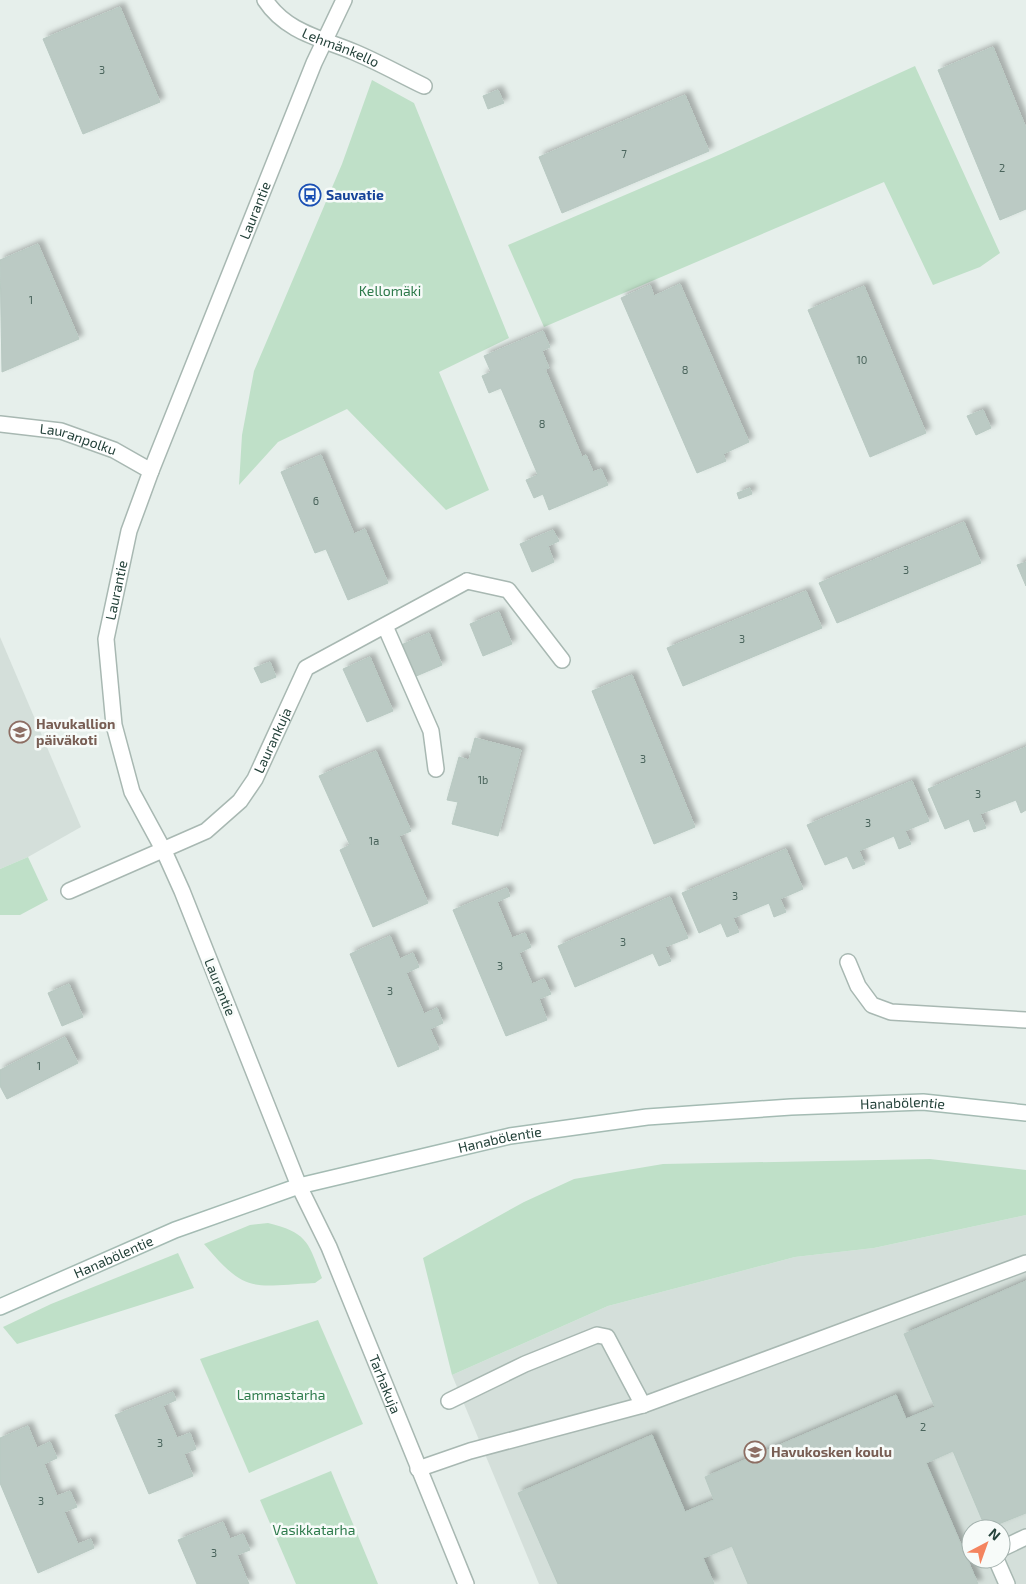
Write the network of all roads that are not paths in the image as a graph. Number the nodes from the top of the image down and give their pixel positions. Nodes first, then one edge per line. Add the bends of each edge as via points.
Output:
1 (265, 0) edge
2 (344, 0) edge
3 (323, 41) junction
4 (424, 86) dead end
5 (0, 424) edge
6 (151, 471) junction
7 (385, 626) junction
8 (562, 660) dead end
9 (436, 769) dead end
10 (164, 851) junction
11 (70, 891) dead end
12 (848, 962) dead end
13 (1026, 1020) edge
14 (1026, 1113) edge
15 (299, 1186) junction
16 (1026, 1263) edge
17 (0, 1307) edge
18 (449, 1401) dead end
19 (643, 1405) junction
20 (418, 1469) junction
21 (1026, 1537) edge
22 (1011, 1544) edge
23 (1000, 1569) edge
24 (466, 1584) edge
25 (1007, 1584) edge

1 - 3 street, Lehmänkello via 271,10 293,28
2 - 3 street, Laurantie
3 - 4 street, Lehmänkello via 354,52
3 - 6 street, Laurantie
5 - 6 street, Lauranpolku via 61,431 114,450
6 - 10 street, Laurantie via 129,531 106,639 114,725 124,764 132,792
7 - 8 street, Laurankuja via 468,581 508,590
7 - 9 street via 431,731
7 - 10 street, Laurankuja via 306,668 255,779 240,801 206,831
10 - 11 street, Laurankuja
10 - 15 street, Laurantie
12 - 13 street via 858,986 872,1005 891,1012
14 - 15 street, Hanabölentie via 923,1102 790,1106 648,1116 510,1136
15 - 17 street, Hanabölentie via 175,1230
15 - 20 street, Tarhakuja via 329,1246
16 - 19 street
18 - 19 street via 597,1334 607,1337 613,1346
19 - 20 street via 470,1451
20 - 24 street, Tarhakuja
21 - 22 street
23 - 25 street

